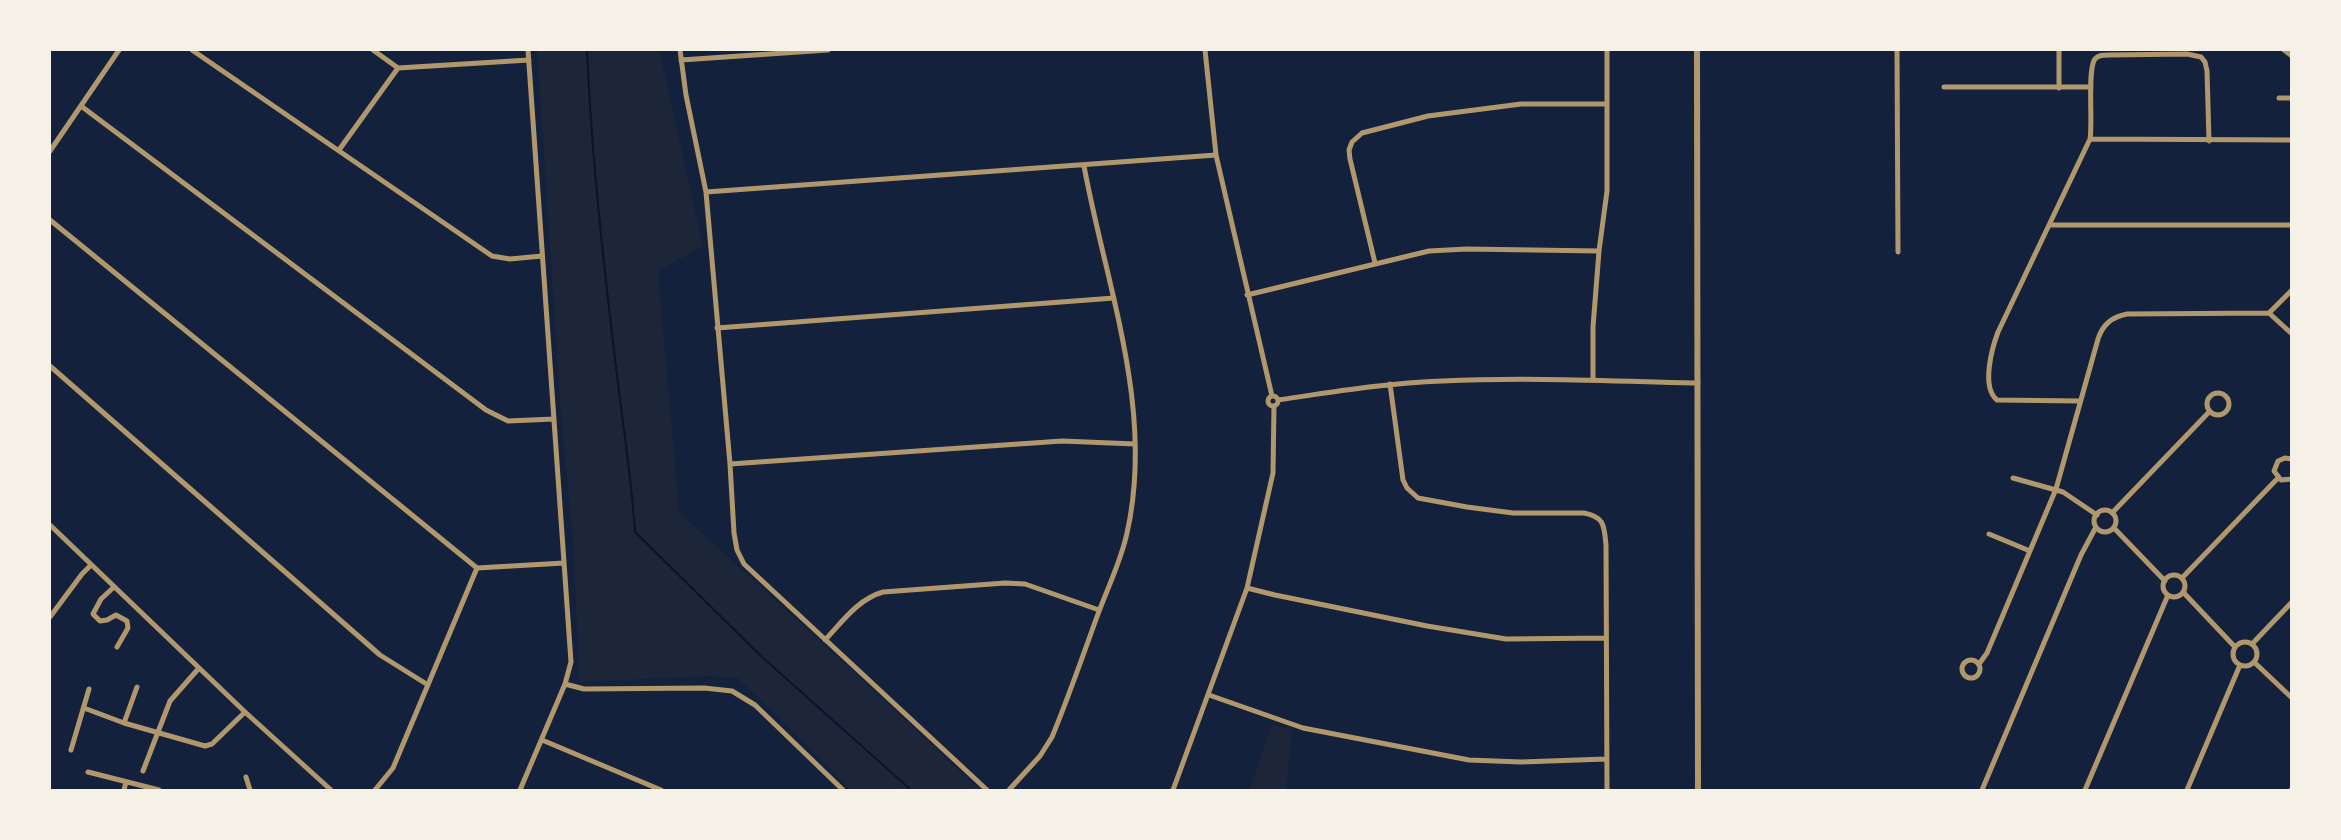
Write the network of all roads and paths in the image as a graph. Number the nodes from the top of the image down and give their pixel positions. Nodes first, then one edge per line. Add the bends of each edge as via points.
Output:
1 (119, 50) edge
2 (192, 50) edge
3 (373, 50) edge
4 (528, 50) edge
5 (680, 50) edge
6 (828, 50) edge
7 (1205, 50) edge
8 (1606, 50) edge
9 (1697, 50) edge
10 (1897, 50) edge
11 (2059, 50) edge
12 (2284, 50) edge
13 (2292, 56) edge
14 (529, 60) junction
15 (681, 60) junction
16 (398, 68) junction
17 (1944, 87) dead end
18 (2091, 87) junction
19 (2059, 88) junction
20 (2279, 98) dead end
21 (2292, 98) edge
22 (1607, 104) junction
23 (81, 106) junction
24 (2090, 139) junction
25 (2292, 140) edge
26 (2209, 141) junction
27 (50, 150) edge
28 (339, 150) junction
29 (1216, 155) junction
30 (1084, 166) junction
31 (706, 192) junction
32 (50, 220) edge
33 (2050, 225) junction
34 (2292, 225) edge
35 (1599, 251) junction
36 (1898, 252) dead end
37 (542, 256) junction
38 (1375, 262) junction
39 (2292, 290) edge
40 (1247, 295) junction
41 (1114, 298) junction
42 (2269, 313) junction
43 (717, 328) junction
44 (2292, 334) edge
45 (50, 366) edge
46 (1593, 380) junction
47 (1698, 383) junction
48 (1390, 384) junction
49 (1272, 396) junction
50 (1278, 400) junction
51 (2080, 401) junction
52 (1274, 406) junction
53 (2210, 411) junction
54 (554, 419) junction
55 (1135, 444) junction
56 (2292, 459) edge
57 (730, 464) junction
58 (2013, 478) dead end
59 (2278, 478) junction
60 (2292, 479) edge
61 (2056, 489) junction
62 (2112, 513) junction
63 (2097, 515) junction
64 (50, 525) edge
65 (2096, 527) junction
66 (2114, 528) junction
67 (1989, 534) dead end
68 (2030, 550) junction
69 (564, 563) junction
70 (91, 565) junction
71 (477, 568) junction
72 (2182, 578) junction
73 (2165, 581) junction
74 (114, 587) junction
75 (1247, 588) junction
76 (2183, 592) junction
77 (2168, 595) junction
78 (2292, 602) edge
79 (1100, 610) junction
80 (50, 617) edge
81 (1605, 638) junction
82 (825, 640) junction
83 (2252, 644) junction
84 (117, 647) dead end
85 (2235, 647) junction
86 (2254, 662) junction
87 (1979, 664) dead end
88 (2240, 665) junction
89 (199, 668) junction
90 (566, 684) junction
91 (428, 685) junction
92 (137, 687) dead end
93 (89, 689) dead end
94 (1209, 695) junction
95 (2292, 698) edge
96 (84, 708) junction
97 (245, 712) junction
98 (124, 723) junction
99 (157, 733) junction
100 (542, 740) junction
101 (70, 750) dead end
102 (1606, 759) junction
103 (142, 771) dead end
104 (88, 772) dead end
105 (246, 777) dead end
106 (126, 782) junction
107 (124, 790) edge
108 (159, 790) edge
109 (250, 790) edge
110 (331, 790) edge
111 (375, 790) edge
112 (520, 790) edge
113 (661, 790) edge
114 (843, 790) edge
115 (987, 790) edge
116 (1009, 790) edge
117 (1173, 790) edge
118 (1607, 790) edge
119 (1698, 790) edge
120 (1982, 790) edge
121 (2085, 790) edge
122 (2187, 790) edge

1 - 23 street
2 - 28 street
3 - 16 street
4 - 14 street
5 - 15 street
6 - 15 street
7 - 29 street
8 - 22 street
9 - 47 street
10 - 36 street
11 - 19 street
12 - 13 street
14 - 16 street
14 - 37 street
15 - 31 street
16 - 28 street
17 - 19 street
18 - 19 street
18 - 24 street
18 - 26 street via 2092,63 2099,56 2198,55 2206,66
20 - 21 street
22 - 35 street via 1607,191
22 - 38 street via 1486,108 1428,116 1357,136 1350,147 1350,159
23 - 27 street
23 - 54 street via 486,410 508,421
24 - 26 street
24 - 33 street
25 - 26 street
28 - 37 street via 492,256 510,260
29 - 30 street
29 - 40 street
30 - 31 street
30 - 41 street
31 - 43 street
32 - 71 street
33 - 34 street
33 - 51 street via 1991,350 1991,393 2000,401
35 - 38 street via 1467,249 1429,251
35 - 46 street
37 - 54 street
38 - 40 street
39 - 42 street
40 - 49 street
41 - 43 street
41 - 55 street via 1133,401
42 - 44 street
42 - 51 street via 2138,313 2116,317 2100,333
43 - 57 street
45 - 91 street via 381,655
46 - 47 street
46 - 48 street
47 - 119 street
48 - 50 street
48 - 81 street via 1403,480 1418,498 1513,513 1584,513 1596,516 1604,525
49 - 50 street
49 - 52 street via 1269,401
50 - 52 street
51 - 61 street
52 - 75 street via 1273,473
53 - 53 street via 2207,402 2212,394 2227,398 2225,412
53 - 62 street
54 - 69 street
55 - 57 street via 1062,441
55 - 79 street via 1127,532
56 - 59 street via 2281,459 2276,464
57 - 82 street via 734,533 744,564
58 - 61 street
59 - 60 street
59 - 72 street
61 - 63 street
61 - 68 street
62 - 63 street via 2106,510
62 - 66 street
63 - 65 street
64 - 70 street
65 - 66 street via 2104,532
65 - 120 street
66 - 73 street
67 - 68 street
68 - 87 street
69 - 71 street
69 - 90 street via 570,656
70 - 74 street
70 - 80 street
71 - 91 street
72 - 73 street via 2173,575
72 - 76 street
73 - 77 street via 2163,587
74 - 84 street via 93,614 100,621 116,615 127,621 128,628
74 - 89 street
75 - 81 street via 1506,639
75 - 94 street
76 - 77 street
76 - 85 street
77 - 121 street
78 - 83 street
79 - 82 street via 1025,584 883,592 860,603
79 - 116 street via 1052,737
81 - 102 street
82 - 115 street
83 - 85 street
83 - 86 street via 2257,651
85 - 88 street via 2234,659
86 - 88 street
86 - 95 street
88 - 122 street
89 - 97 street
89 - 99 street via 175,693
90 - 100 street
90 - 114 street via 584,689 732,691 754,705
91 - 111 street via 393,768
92 - 98 street
93 - 96 street
94 - 102 street via 1303,728 1469,760
94 - 117 street
96 - 98 street
96 - 101 street
97 - 99 street via 208,746
97 - 110 street
98 - 99 street
99 - 103 street
100 - 112 street
100 - 113 street
102 - 118 street
104 - 106 street
105 - 109 street
106 - 107 street
106 - 108 street

